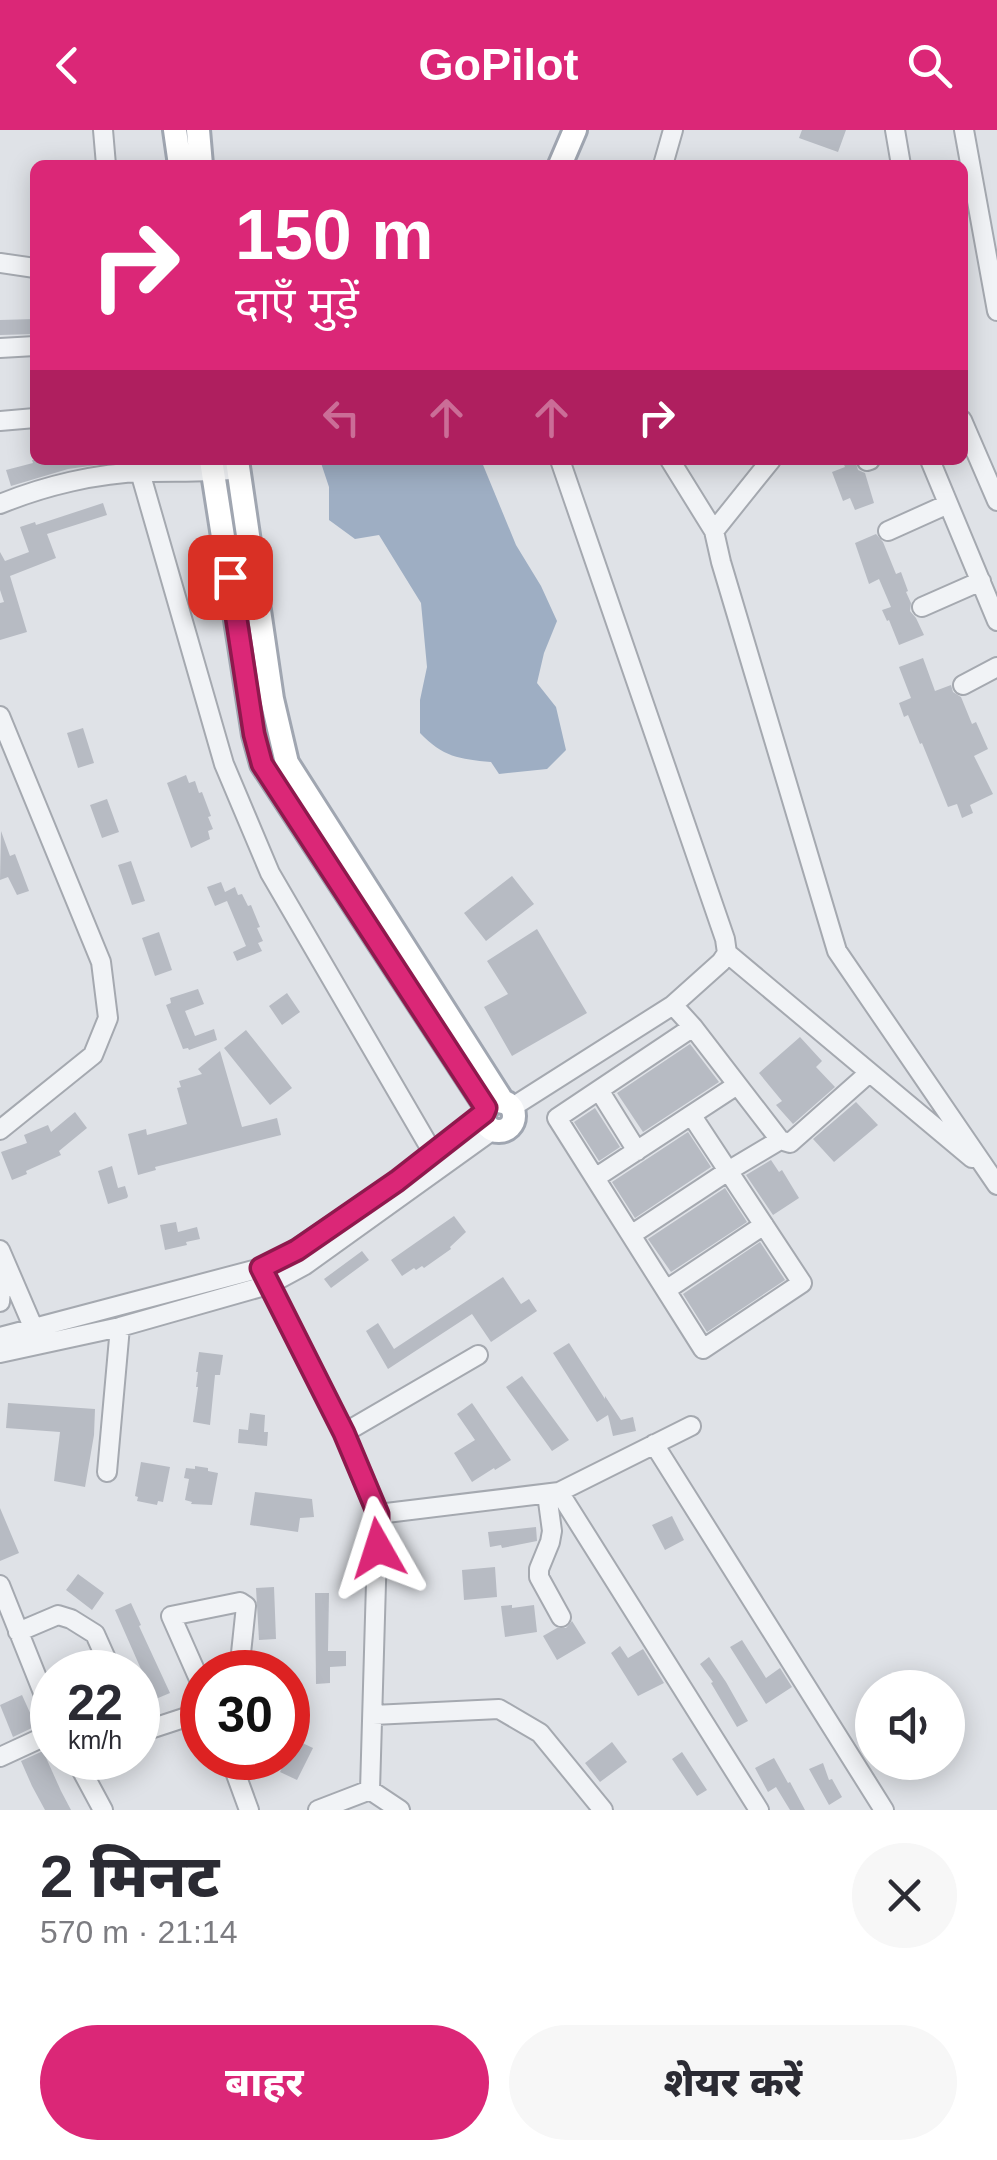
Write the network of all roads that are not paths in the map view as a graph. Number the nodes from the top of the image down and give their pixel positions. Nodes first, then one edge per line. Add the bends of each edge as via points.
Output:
1 (103, 130) edge
2 (176, 130) edge
3 (198, 130) edge
4 (576, 130) edge
5 (673, 130) edge
6 (894, 130) edge
7 (964, 130) edge
8 (106, 160) edge
9 (179, 160) edge
10 (201, 160) edge
11 (562, 160) edge
12 (664, 160) edge
13 (900, 160) edge
14 (0, 262) edge
15 (30, 267) edge
16 (996, 307) edge
17 (30, 346) edge
18 (0, 348) edge
19 (30, 418) edge
20 (0, 420) edge
21 (968, 434) edge
22 (238, 465) edge
23 (562, 465) edge
24 (673, 465) edge
25 (767, 465) edge
26 (932, 465) edge
27 (212, 466) edge
28 (140, 472) junction
29 (997, 500) edge
30 (0, 504) edge
31 (948, 504) junction
32 (888, 530) dead end
33 (714, 531) junction
34 (981, 582) junction
35 (922, 608) dead end
36 (997, 621) edge
37 (997, 667) edge
38 (963, 684) dead end
39 (0, 716) edge
40 (726, 953) junction
41 (673, 1005) junction
42 (694, 1028) junction
43 (868, 1073) junction
44 (737, 1085) junction
45 (599, 1090) junction
46 (496, 1112) junction
47 (692, 1116) junction
48 (0, 1130) edge
49 (780, 1140) junction
50 (637, 1151) junction
51 (433, 1153) junction
52 (728, 1170) junction
53 (595, 1178) junction
54 (992, 1178) edge
55 (764, 1225) junction
56 (631, 1235) junction
57 (2, 1255) edge
58 (265, 1276) junction
59 (666, 1290) junction
60 (0, 1302) edge
61 (120, 1327) junction
62 (34, 1329) junction
63 (0, 1337) edge
64 (0, 1353) edge
65 (478, 1355) dead end
66 (691, 1426) dead end
67 (344, 1433) junction
68 (654, 1444) junction
69 (107, 1472) dead end
70 (553, 1493) junction
71 (378, 1514) junction
72 (0, 1585) edge
73 (561, 1617) dead end
74 (18, 1632) junction
75 (102, 1650) edge
76 (186, 1650) edge
77 (241, 1650) edge
78 (30, 1661) edge
79 (373, 1715) junction
80 (30, 1743) edge
81 (0, 1757) edge
82 (89, 1780) edge
83 (238, 1780) edge
84 (370, 1790) junction
85 (103, 1810) edge
86 (249, 1810) edge
87 (318, 1810) edge
88 (400, 1810) edge
89 (603, 1810) edge
90 (759, 1810) edge
91 (884, 1810) edge

1 - 8 street
2 - 9 main road
3 - 10 main road
4 - 11 main road
5 - 12 street
6 - 13 street
7 - 16 street
14 - 15 street
17 - 18 street
19 - 20 street
21 - 29 street
22 - 46 main road via 287,763
23 - 40 street
24 - 33 street
25 - 33 street
26 - 31 street
27 - 28 street
27 - 46 main road via 262,764
28 - 30 street
28 - 51 street via 224,764 270,872
31 - 32 street
31 - 34 street
33 - 54 street via 837,951
34 - 35 street
34 - 36 street
37 - 38 street
39 - 48 street via 101,962 108,1018 93,1054
40 - 41 street
40 - 43 street
41 - 42 street
41 - 46 street
42 - 44 street
42 - 45 street
43 - 49 street via 790,1143
43 - 54 street
44 - 47 street
44 - 49 street
45 - 50 street
45 - 53 street via 556,1118
46 - 51 street
46 - 58 street via 305,1265
47 - 50 street
47 - 52 street
49 - 52 street
50 - 53 street
51 - 58 street
52 - 55 street
52 - 56 street
53 - 56 street
55 - 59 street
55 - 59 street via 802,1283 720,1338 703,1348
56 - 59 street
57 - 60 street
57 - 62 street
58 - 61 street
58 - 62 street
58 - 67 street
61 - 64 street
61 - 69 street
62 - 63 street
65 - 67 street
66 - 68 street
67 - 71 street
68 - 70 street
68 - 91 street
70 - 71 street
70 - 73 street via 540,1577
70 - 90 street
71 - 79 street
72 - 74 street
74 - 75 street via 58,1615 95,1634
74 - 78 street
76 - 77 street via 171,1616 240,1602 246,1606
79 - 84 street
79 - 89 street via 499,1709 540,1734
80 - 81 street
82 - 85 street
83 - 86 street
84 - 87 street
84 - 88 street

